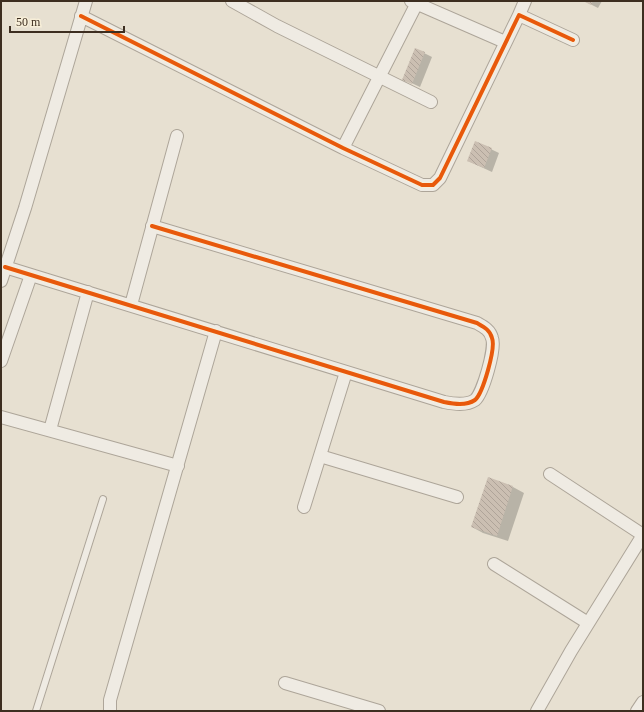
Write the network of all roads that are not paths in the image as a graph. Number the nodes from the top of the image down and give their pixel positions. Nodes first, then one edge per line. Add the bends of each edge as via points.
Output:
1 (86, 1) edge
2 (232, 1) edge
3 (525, 1) edge
4 (416, 2) edge
5 (519, 15) junction
6 (81, 16) junction
7 (573, 40) dead end
8 (505, 42) junction
9 (380, 76) junction
10 (431, 102) dead end
11 (177, 136) dead end
12 (343, 148) junction
13 (152, 226) junction
14 (5, 267) junction
15 (31, 275) junction
16 (1, 281) edge
17 (88, 292) junction
18 (131, 305) junction
19 (216, 331) junction
20 (1, 361) edge
21 (346, 372) junction
22 (1, 417) edge
23 (50, 430) junction
24 (320, 456) junction
25 (178, 466) junction
26 (550, 474) dead end
27 (457, 497) dead end
28 (103, 500) dead end
29 (304, 507) dead end
30 (643, 535) edge
31 (494, 564) dead end
32 (588, 623) junction
33 (285, 683) dead end
34 (643, 702) edge
35 (36, 711) edge
36 (110, 711) edge
37 (379, 711) edge
38 (537, 711) edge
39 (637, 711) edge

1 - 6 street
2 - 9 street
3 - 5 street
4 - 8 street
4 - 9 street
5 - 7 street
5 - 8 street
6 - 12 street
6 - 14 street via 25,208
8 - 12 street via 448,164 433,185 422,185 412,181
9 - 10 street
9 - 12 street
11 - 13 street
13 - 18 street
13 - 21 street via 477,323 487,329 494,348 481,391 474,400 460,404 444,402
14 - 15 street
14 - 16 street
15 - 17 street
15 - 20 street
17 - 18 street
17 - 23 street
18 - 19 street
19 - 21 street
19 - 25 street
21 - 24 street
22 - 23 street
23 - 25 street
24 - 27 street
24 - 29 street
25 - 36 street via 110,700
26 - 30 street
28 - 35 lane
30 - 32 street
31 - 32 street
32 - 38 street
33 - 37 street
34 - 39 street

